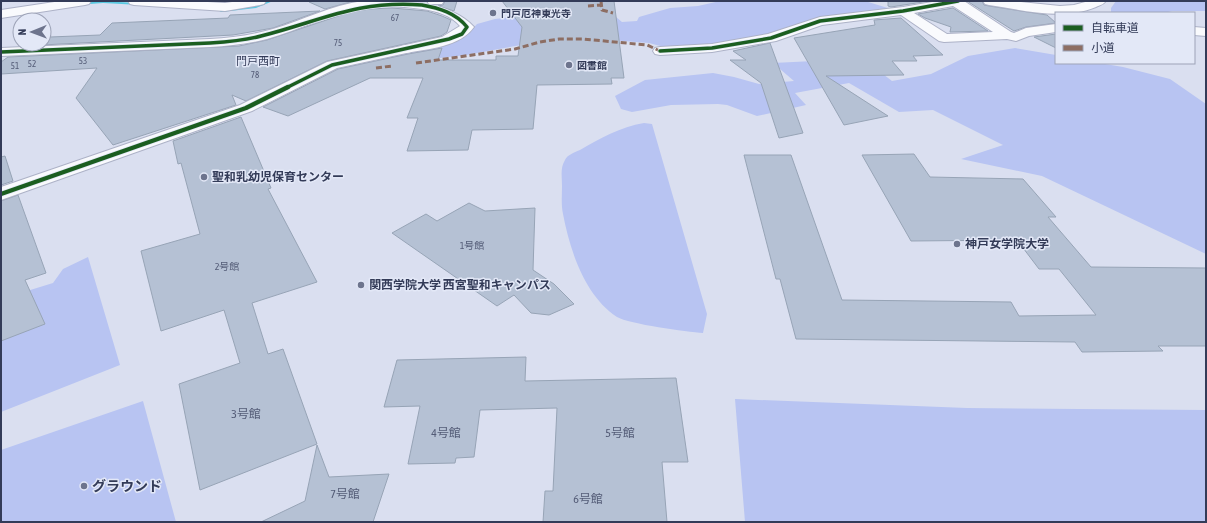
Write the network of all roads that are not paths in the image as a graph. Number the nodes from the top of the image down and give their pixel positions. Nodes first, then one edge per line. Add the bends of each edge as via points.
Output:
1 (85, 1) edge
2 (134, 1) edge
3 (260, 1) edge
4 (373, 1) edge
5 (433, 1) edge
6 (438, 1) edge
7 (957, 1) edge
8 (989, 1) edge
9 (179, 2) edge
10 (356, 6) junction
11 (1092, 7) edge
12 (903, 11) junction
13 (1, 14) edge
14 (1055, 28) edge
15 (1195, 31) edge
16 (1206, 32) edge
17 (1007, 34) junction
18 (660, 51) dead end
19 (1, 52) edge
20 (1, 194) edge

1 - 13 street
2 - 9 street
3 - 9 street via 224,7
4 - 10 street
5 - 6 street
7 - 12 street
7 - 17 street
8 - 11 street via 1056,9
10 - 19 street via 289,29 244,40
10 - 20 street via 377,3 418,5 456,16 464,21 467,28 462,34 449,39 332,65 246,108
12 - 17 street via 944,38
12 - 18 street via 820,21 771,38 712,48
14 - 17 street via 1026,32 1016,37
15 - 16 street

